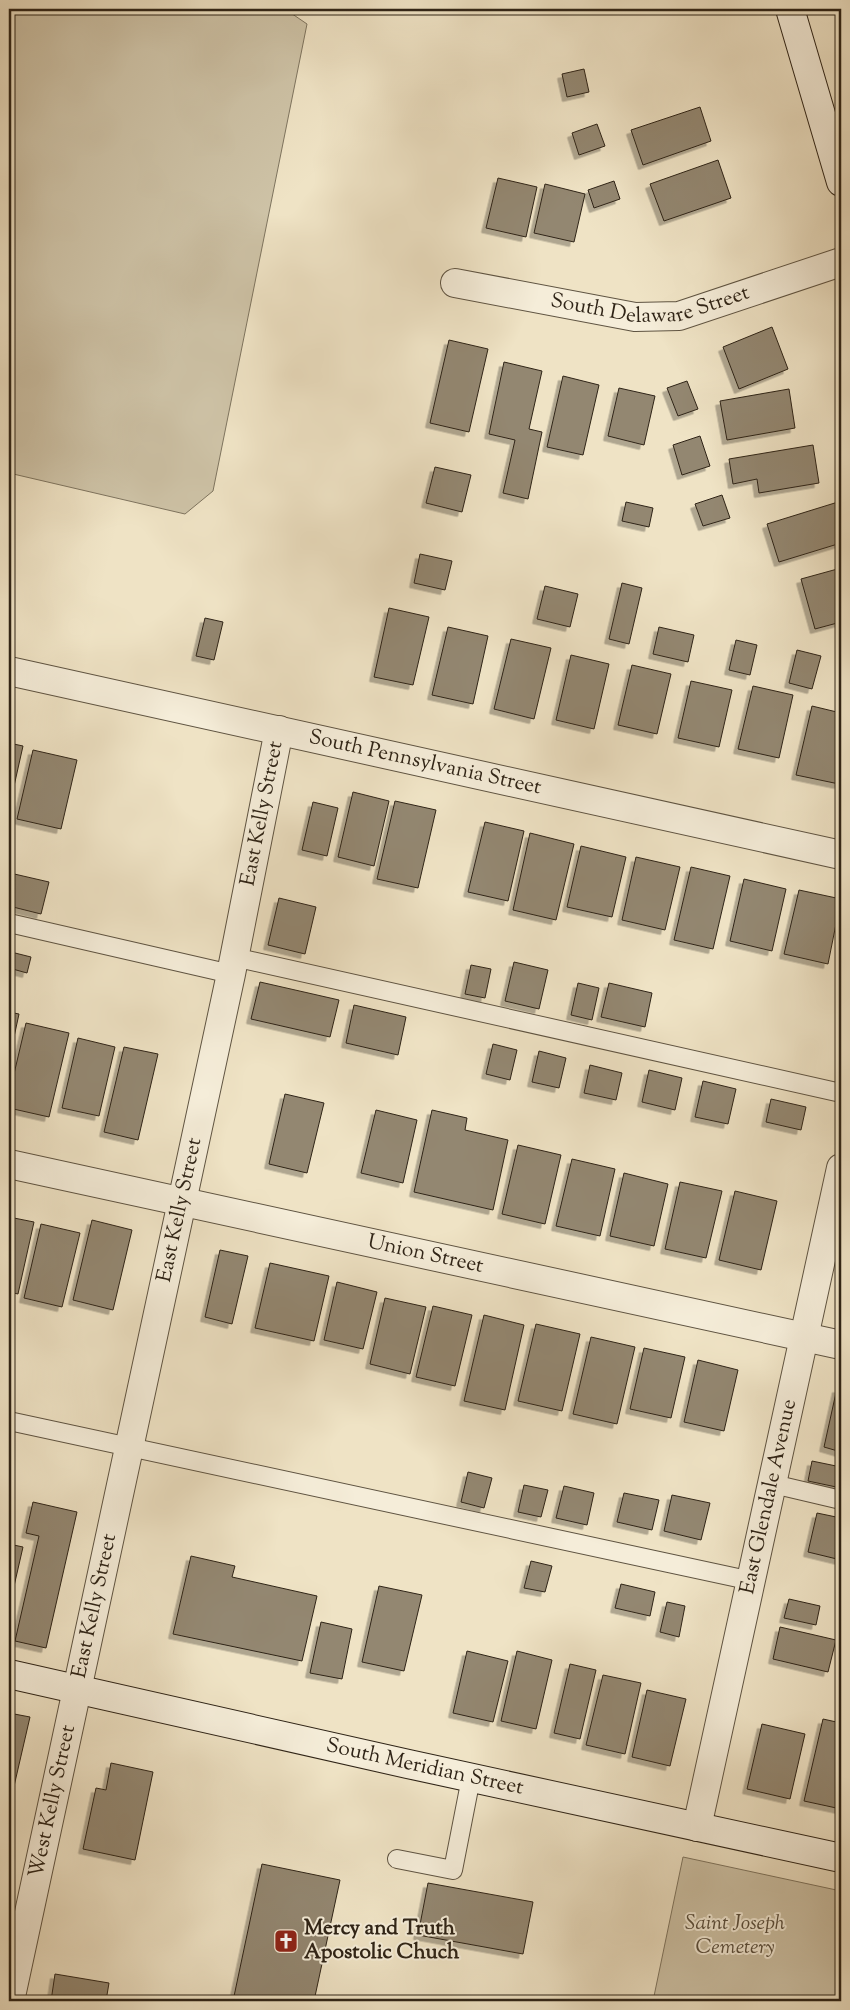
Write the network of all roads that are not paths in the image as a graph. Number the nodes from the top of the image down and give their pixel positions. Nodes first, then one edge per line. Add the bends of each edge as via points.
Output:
1 (790, 9) edge
2 (841, 182) edge
3 (841, 262) edge
4 (455, 283) dead end
5 (9, 671) edge
6 (279, 730) junction
7 (841, 855) edge
8 (9, 923) edge
9 (232, 966) junction
10 (841, 1094) edge
11 (9, 1164) edge
12 (841, 1168) edge
13 (181, 1201) junction
14 (804, 1336) junction
15 (841, 1345) edge
16 (9, 1421) edge
17 (129, 1447) junction
18 (773, 1484) junction
19 (841, 1500) edge
20 (752, 1581) junction
21 (9, 1674) edge
22 (76, 1689) junction
23 (471, 1778) junction
24 (697, 1827) junction
25 (841, 1858) edge
26 (397, 1859) dead end
27 (15, 1946) edge
28 (10, 2001) edge

1 - 2 street
3 - 4 street, South Delaware Street via 679,316 656,318 623,316
5 - 6 street, South Pennsylvania Street
6 - 7 street, South Pennsylvania Street
6 - 9 street, East Kelly Street
8 - 9 lane
9 - 10 lane
9 - 13 street, East Kelly Street
11 - 13 street, Union Street
12 - 14 street, East Glendale Avenue
13 - 14 street, Union Street
13 - 17 street, East Kelly Street
14 - 15 street, Union Street
14 - 18 street, East Glendale Avenue
16 - 17 lane
17 - 20 lane
17 - 22 street, East Kelly Street
18 - 19 lane
18 - 20 street, East Glendale Avenue
20 - 24 street, East Glendale Avenue
21 - 22 street, South Meridian Street
22 - 23 street, South Meridian Street
22 - 27 street, West Kelly Street
23 - 24 street, South Meridian Street
23 - 26 lane via 453,1870
24 - 25 street, South Meridian Street
27 - 28 street, West Kelly Street

